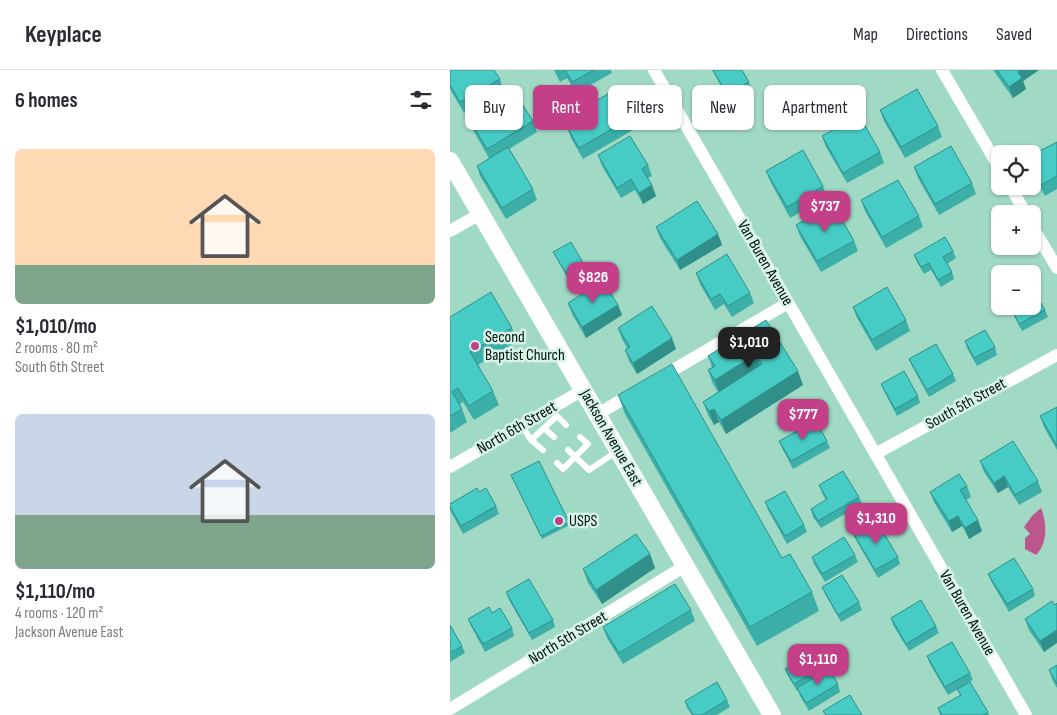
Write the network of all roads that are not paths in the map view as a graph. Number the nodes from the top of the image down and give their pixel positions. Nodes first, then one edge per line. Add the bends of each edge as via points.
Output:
1 (654, 70) edge
2 (942, 70) edge
3 (991, 154) edge
4 (450, 162) edge
5 (480, 214) junction
6 (450, 231) edge
7 (1041, 241) edge
8 (1057, 268) edge
9 (788, 303) junction
10 (1057, 355) edge
11 (583, 390) junction
12 (598, 414) junction
13 (566, 425) dead end
14 (522, 426) junction
15 (544, 428) junction
16 (554, 437) dead end
17 (580, 437) dead end
18 (531, 440) junction
19 (543, 450) dead end
20 (568, 450) dead end
21 (618, 450) junction
22 (875, 454) junction
23 (576, 457) junction
24 (557, 463) dead end
25 (450, 467) edge
26 (686, 566) junction
27 (450, 709) edge
28 (772, 715) edge
29 (1026, 715) edge

1 - 9 street, Van Buren Avenue
2 - 3 street
4 - 5 main road, Jackson Avenue East
5 - 6 street
5 - 11 main road, Jackson Avenue East
7 - 8 street
9 - 12 street
9 - 22 street, Van Buren Avenue
10 - 22 street, South 5th Street
11 - 12 main road, Jackson Avenue East
11 - 14 street, North 6th Street
12 - 21 main road, Jackson Avenue East
13 - 15 lane via 557,416
14 - 18 lane
14 - 25 street, North 6th Street
15 - 16 lane
15 - 18 lane
17 - 23 lane via 588,444
18 - 19 lane
20 - 23 lane
21 - 23 lane via 590,470
21 - 26 main road, Jackson Avenue East
22 - 29 street, Van Buren Avenue
23 - 24 lane via 563,469
26 - 27 street, North 5th Street
26 - 28 main road, Jackson Avenue East

